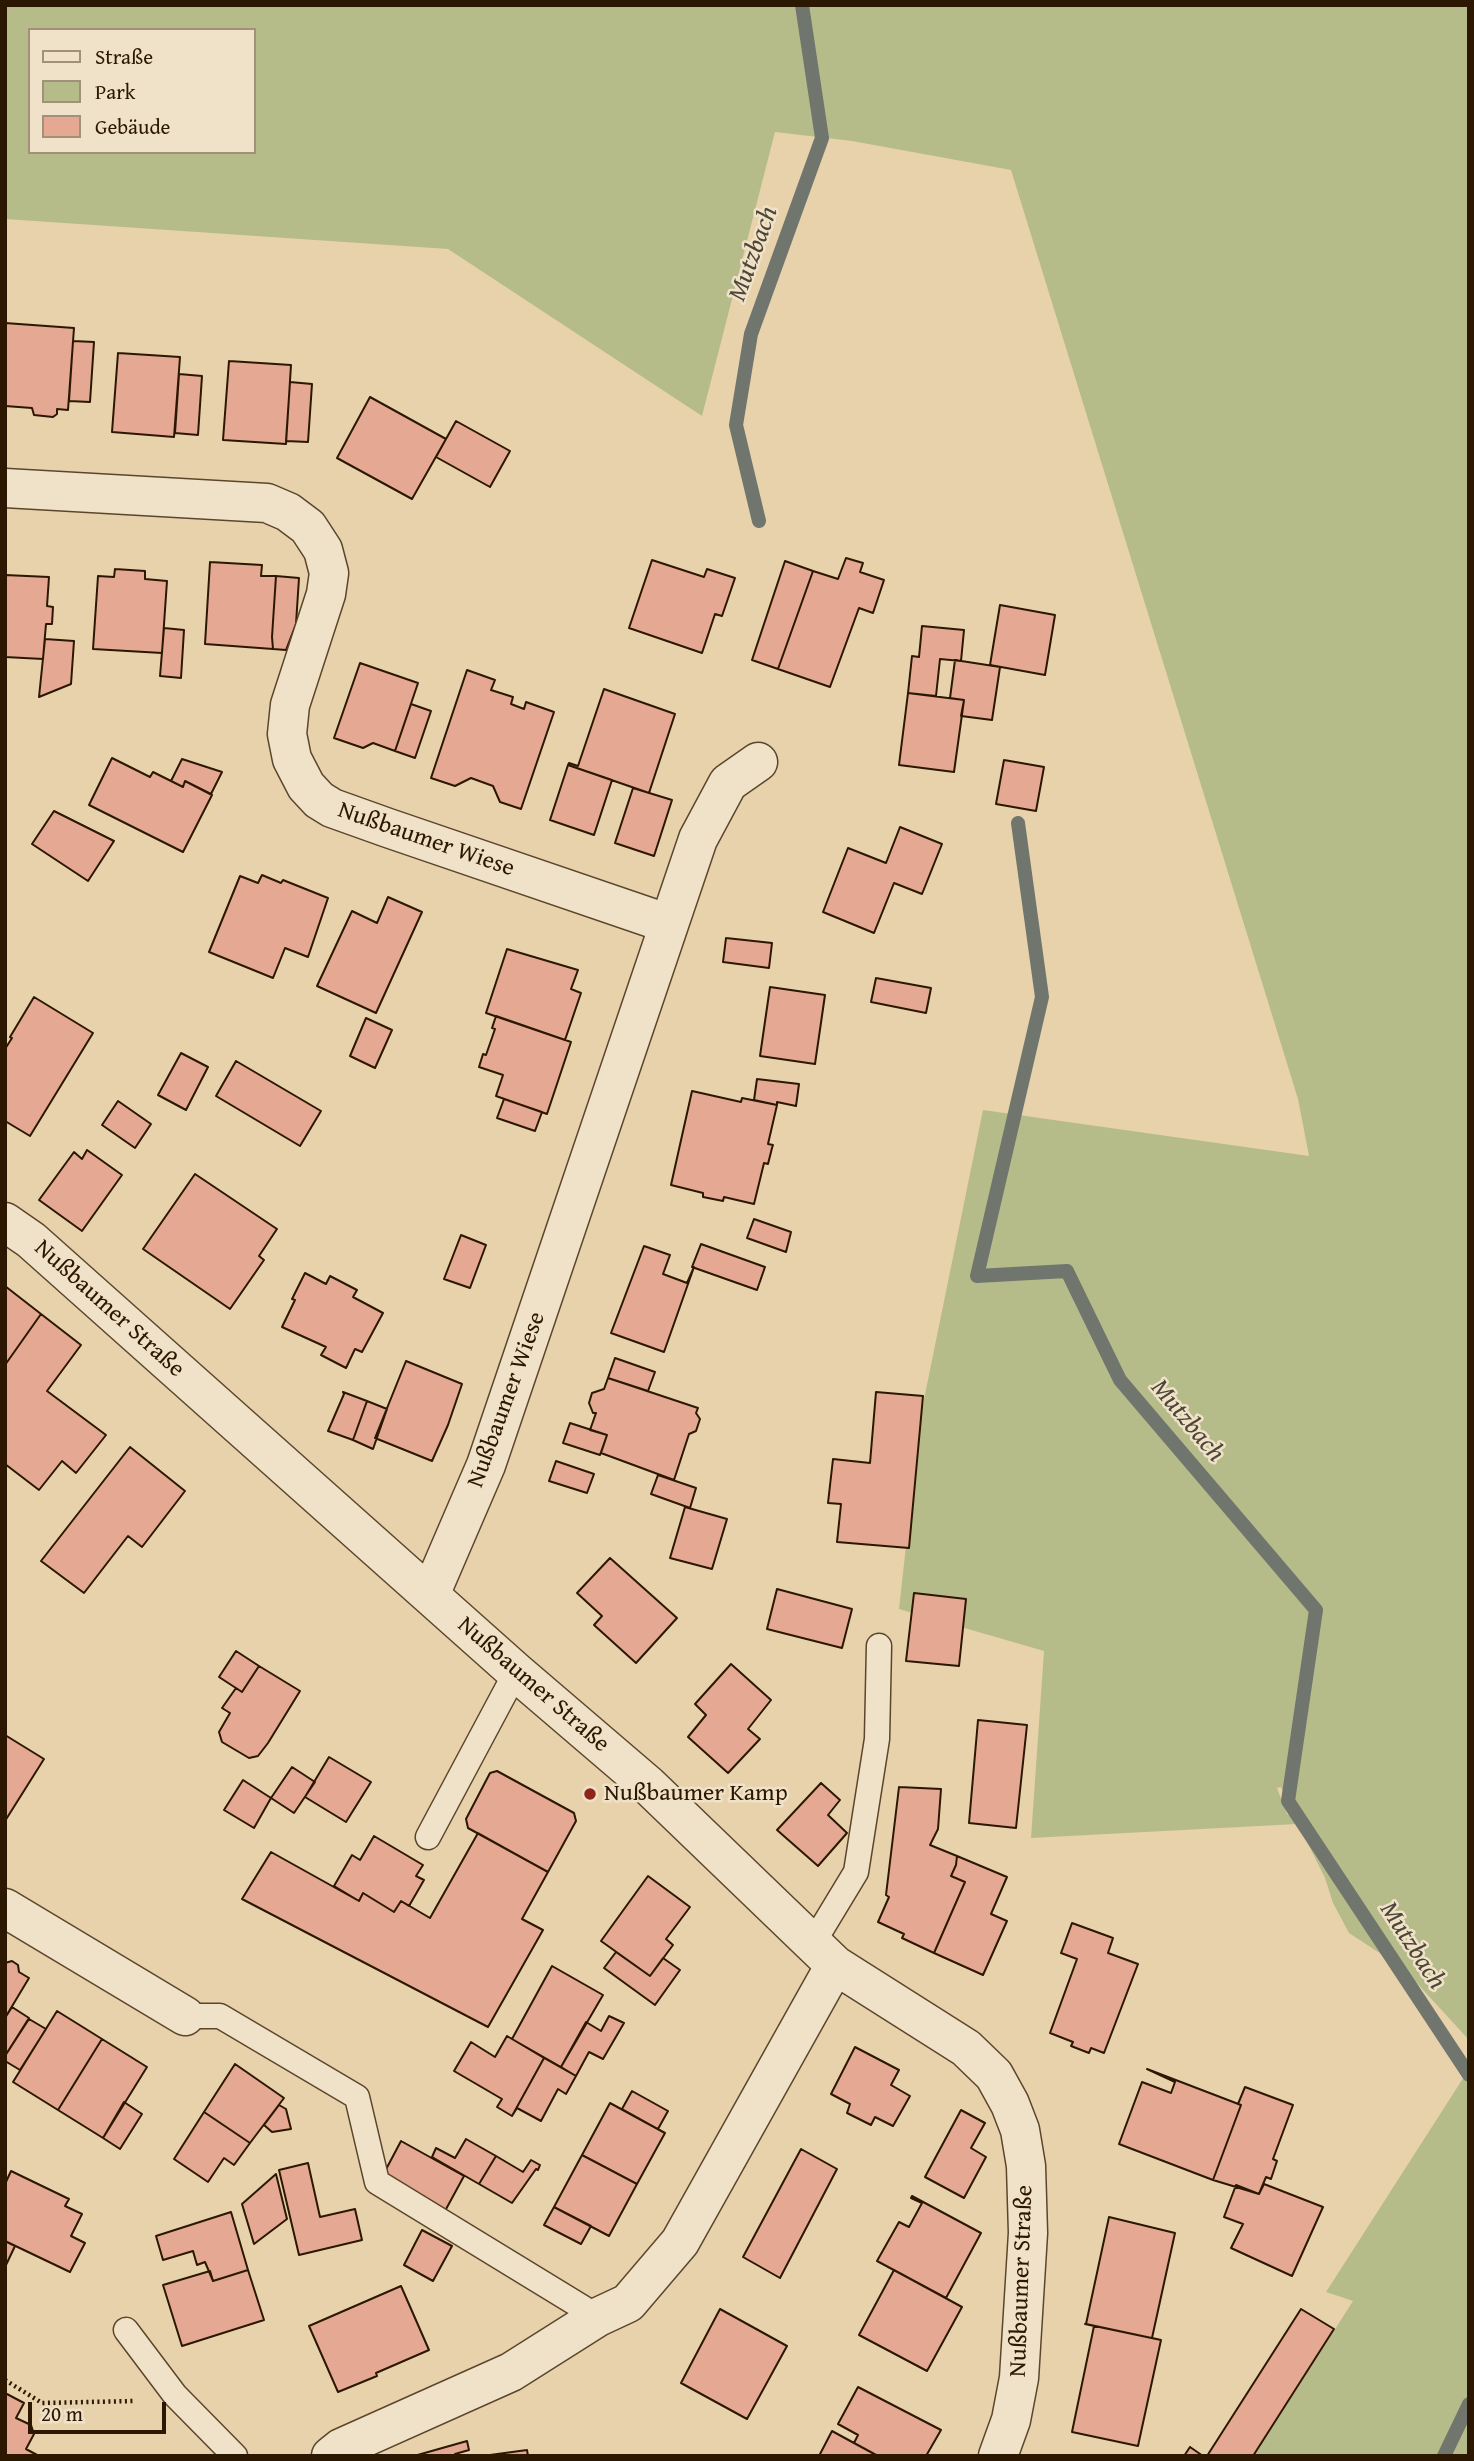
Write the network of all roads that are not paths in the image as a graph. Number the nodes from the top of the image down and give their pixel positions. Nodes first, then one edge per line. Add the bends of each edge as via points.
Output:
1 (5, 488) edge
2 (758, 762) dead end
3 (669, 924) junction
4 (5, 1222) edge
5 (430, 1595) junction
6 (879, 1646) dead end
7 (516, 1672) junction
8 (428, 1837) dead end
9 (5, 1908) edge
10 (824, 1954) junction
11 (185, 2016) joint
12 (598, 2317) junction
13 (126, 2330) dead end
14 (235, 2456) edge
15 (331, 2456) edge
16 (998, 2456) edge

1 - 3 street, Nußbaumer Wiese via 267,503 288,512 308,527 323,550 329,573 290,705 287,734 292,759 313,793 332,808
2 - 3 street, Nußbaumer Wiese via 728,783 698,839
3 - 5 street, Nußbaumer Wiese via 486,1465
4 - 5 street, Nußbaumer Straße via 32,1240
5 - 7 street, Nußbaumer Straße
6 - 10 lane via 877,1739 856,1872
7 - 8 lane
7 - 10 street, Nußbaumer Straße via 648,1785
9 - 11 street
10 - 12 street via 680,2242 628,2302
10 - 16 street, Nußbaumer Straße via 966,2048 995,2075 1020,2130 1028,2233 1024,2335 1013,2409
11 - 12 lane via 220,2016 357,2097 377,2182
12 - 15 street via 510,2372
13 - 14 lane via 175,2395

